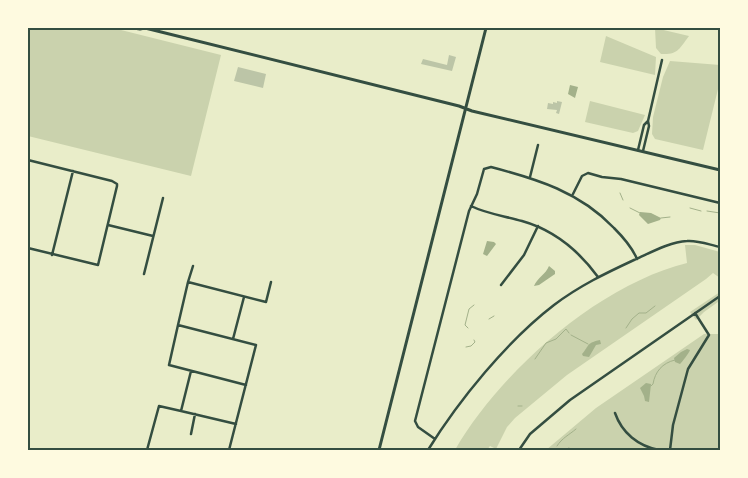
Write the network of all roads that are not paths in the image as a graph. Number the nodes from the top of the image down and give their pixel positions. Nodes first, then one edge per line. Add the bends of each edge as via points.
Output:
1 (133, 28) edge
2 (145, 28) edge
3 (486, 28) edge
4 (662, 60) dead end
5 (465, 108) junction
6 (648, 121) junction
7 (538, 145) dead end
8 (638, 150) junction
9 (643, 151) junction
10 (28, 160) edge
11 (720, 170) edge
12 (73, 172) junction
13 (530, 177) junction
14 (572, 195) junction
15 (163, 198) dead end
16 (720, 203) edge
17 (471, 206) junction
18 (108, 224) junction
19 (538, 226) junction
20 (154, 236) junction
21 (720, 247) edge
22 (28, 248) edge
23 (52, 254) junction
24 (637, 259) junction
25 (193, 266) dead end
26 (144, 274) dead end
27 (598, 277) junction
28 (188, 282) junction
29 (271, 282) dead end
30 (501, 285) dead end
31 (244, 296) junction
32 (720, 296) edge
33 (695, 313) junction
34 (178, 325) junction
35 (233, 339) junction
36 (191, 371) junction
37 (246, 385) junction
38 (181, 411) junction
39 (616, 413) dead end
40 (195, 414) junction
41 (236, 424) junction
42 (191, 434) dead end
43 (435, 439) junction
44 (147, 450) edge
45 (229, 450) edge
46 (379, 450) edge
47 (428, 450) edge
48 (519, 450) edge
49 (659, 450) edge
50 (670, 450) edge

1 - 2 main road
2 - 5 main road
3 - 5 main road
4 - 6 street
5 - 8 main road
5 - 46 main road
6 - 8 street
6 - 9 street
7 - 13 street
8 - 9 main road
9 - 11 main road
10 - 12 street
12 - 18 street via 117,184
12 - 23 street
13 - 14 street
13 - 17 street via 491,167 484,169
14 - 16 street via 582,176 591,173
14 - 24 street via 611,225
15 - 20 street
17 - 19 street
17 - 43 street via 415,421
18 - 20 street
18 - 23 street via 98,265
19 - 27 street via 570,246
19 - 30 street via 524,255
20 - 26 street
21 - 24 street via 696,241 681,242
22 - 23 street
24 - 27 street
25 - 28 street
27 - 43 street via 532,322 465,397
28 - 31 street
28 - 34 street
29 - 31 street via 266,302
31 - 35 street
32 - 33 street
33 - 48 street via 570,400 530,434
33 - 50 street via 709,335 688,369
34 - 35 street
34 - 36 street via 169,366
35 - 37 street via 256,345
36 - 37 street
36 - 38 street
37 - 41 street
38 - 40 street
38 - 44 street via 160,406
39 - 49 street via 624,430 633,439 645,447
40 - 41 street
40 - 42 street
41 - 45 street
43 - 47 street

